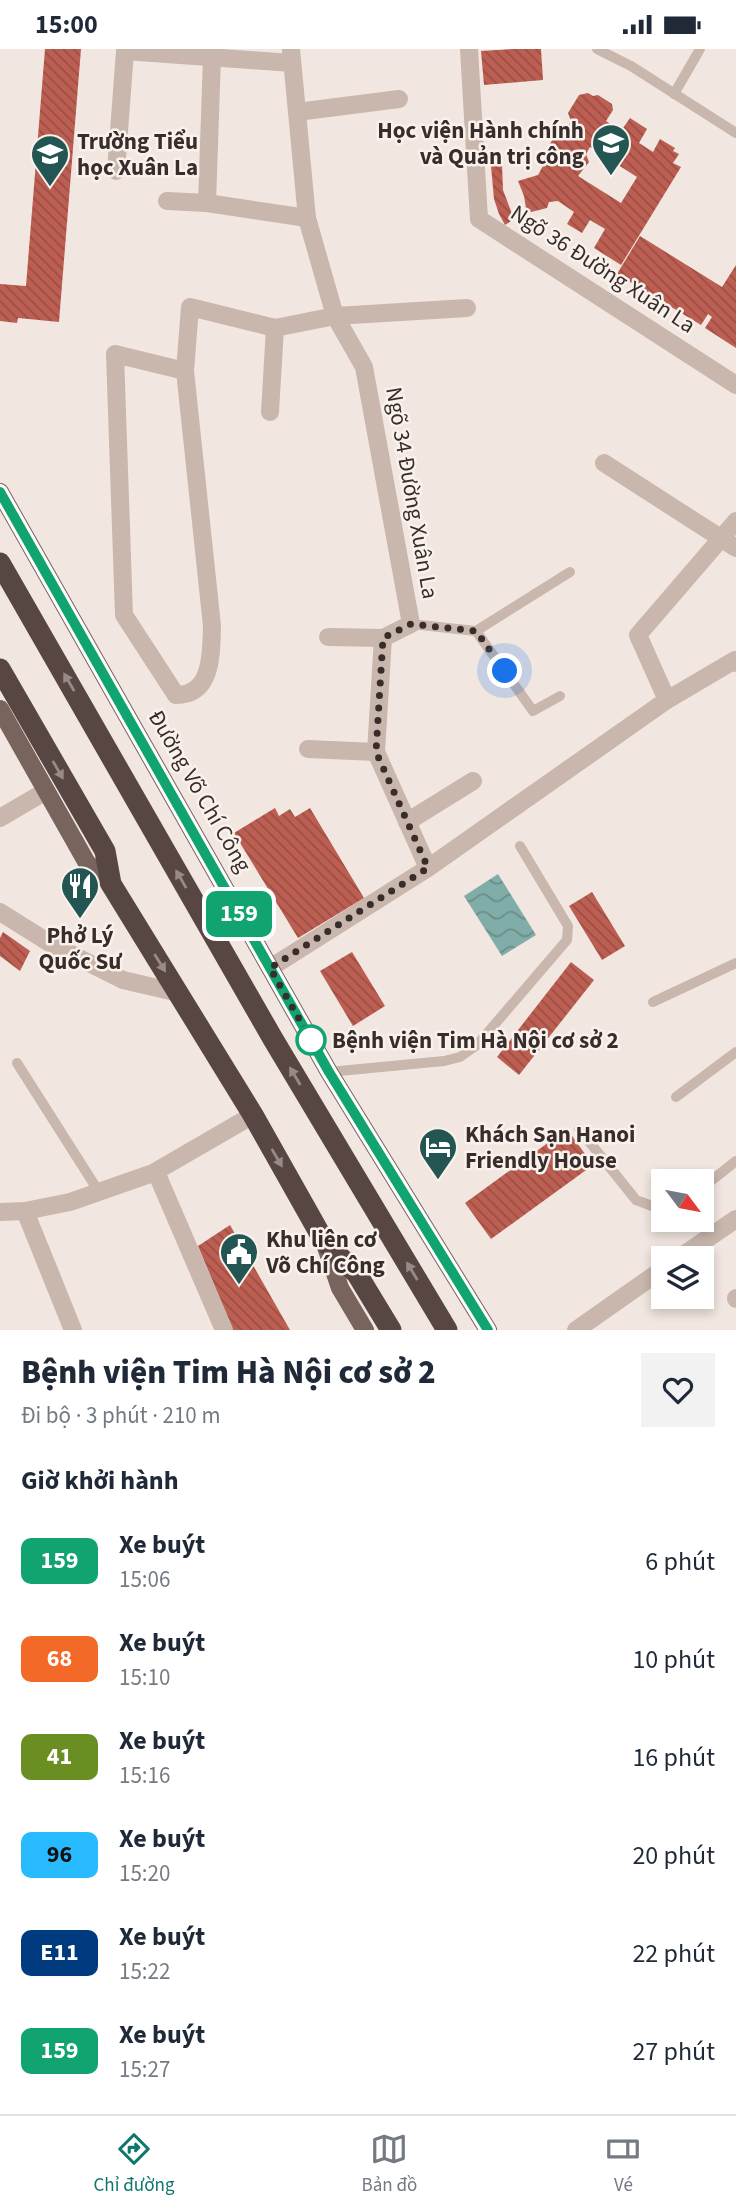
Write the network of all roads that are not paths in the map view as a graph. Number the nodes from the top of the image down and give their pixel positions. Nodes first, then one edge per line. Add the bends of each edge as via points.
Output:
1 (468, 49) edge
2 (597, 49) edge
3 (700, 49) edge
4 (292, 56) edge
5 (212, 57) junction
6 (674, 94) junction
7 (399, 99) dead end
8 (297, 111) junction
9 (736, 134) edge
10 (116, 171) dead end
11 (167, 201) dead end
12 (207, 203) junction
13 (307, 218) junction
14 (467, 308) dead end
15 (335, 316) junction
16 (275, 328) junction
17 (185, 371) junction
18 (734, 379) edge
19 (271, 412) dead end
20 (604, 463) dead end
21 (0, 492) edge
22 (736, 521) edge
23 (729, 544) edge
24 (0, 563) edge
25 (570, 572) dead end
26 (411, 624) junction
27 (476, 631) junction
28 (328, 637) dead end
29 (383, 638) junction
30 (736, 663) edge
31 (0, 669) edge
32 (560, 696) dead end
33 (667, 700) junction
34 (0, 709) edge
35 (308, 748) dead end
36 (376, 752) junction
37 (472, 781) dead end
38 (46, 791) junction
39 (0, 818) edge
40 (407, 822) junction
41 (520, 846) dead end
42 (428, 868) junction
43 (111, 884) junction
44 (0, 912) edge
45 (736, 963) edge
46 (270, 968) junction
47 (179, 993) junction
48 (653, 1002) dead end
49 (736, 1052) edge
50 (17, 1063) dead end
51 (329, 1072) junction
52 (676, 1097) dead end
53 (253, 1115) junction
54 (579, 1129) dead end
55 (736, 1161) edge
56 (156, 1172) junction
57 (714, 1178) edge
58 (99, 1192) junction
59 (651, 1206) edge
60 (25, 1210) junction
61 (0, 1212) edge
62 (736, 1219) edge
63 (324, 1241) junction
64 (697, 1246) edge
65 (651, 1277) edge
66 (73, 1330) edge
67 (224, 1330) edge
68 (365, 1330) edge
69 (391, 1330) edge
70 (447, 1330) edge
71 (488, 1330) edge
72 (576, 1330) edge

1 - 18 street, Ngõ 36 Đường Xuân La via 480,219
2 - 6 lane
3 - 6 lane
4 - 5 street
4 - 8 street, Ngõ 34 Đường Xuân La
5 - 10 street via 125,51
5 - 12 street
6 - 9 lane
7 - 8 street
8 - 13 street, Ngõ 34 Đường Xuân La
11 - 12 street
12 - 13 street
13 - 15 street, Ngõ 34 Đường Xuân La
14 - 15 street
15 - 16 street
15 - 26 street, Ngõ 34 Đường Xuân La via 364,367
16 - 17 street via 190,307
16 - 19 street
17 - 17 street via 115,354 124,615 176,695 203,683 209,670 212,627
20 - 23 street
21 - 46 main road, Đường Võ Chí Công
22 - 23 street
23 - 33 street via 638,635
70 -> 24 highway via 272,1039
25 - 27 lane
26 - 27 lane
26 - 29 street, Ngõ 34 Đường Xuân La
27 - 32 lane via 533,712
28 - 29 street
29 - 36 street
30 - 33 street via 734,660
31 -> 43 highway via 105,851
33 - 42 street
34 - 38 main road
35 - 36 street
36 - 40 street
37 - 40 street
38 - 39 street
38 - 43 main road via 87,863
40 - 42 street
41 - 51 lane via 568,926 567,940 477,1045 460,1057
42 - 46 street
43 -> 47 highway
44 - 47 street via 123,980
45 - 48 lane
46 - 51 main road, Đường Võ Chí Công
47 - 53 highway
49 - 52 lane
50 - 58 lane
51 - 71 main road, Đường Võ Chí Công
53 - 56 street
53 -> 63 highway
54 - 59 lane via 636,1200
55 - 57 lane
56 - 58 street
56 - 67 street
58 - 60 street
60 - 61 street
60 - 66 street
62 - 64 street
63 - 68 main road via 340,1288
63 - 69 highway via 357,1274
65 - 72 street

